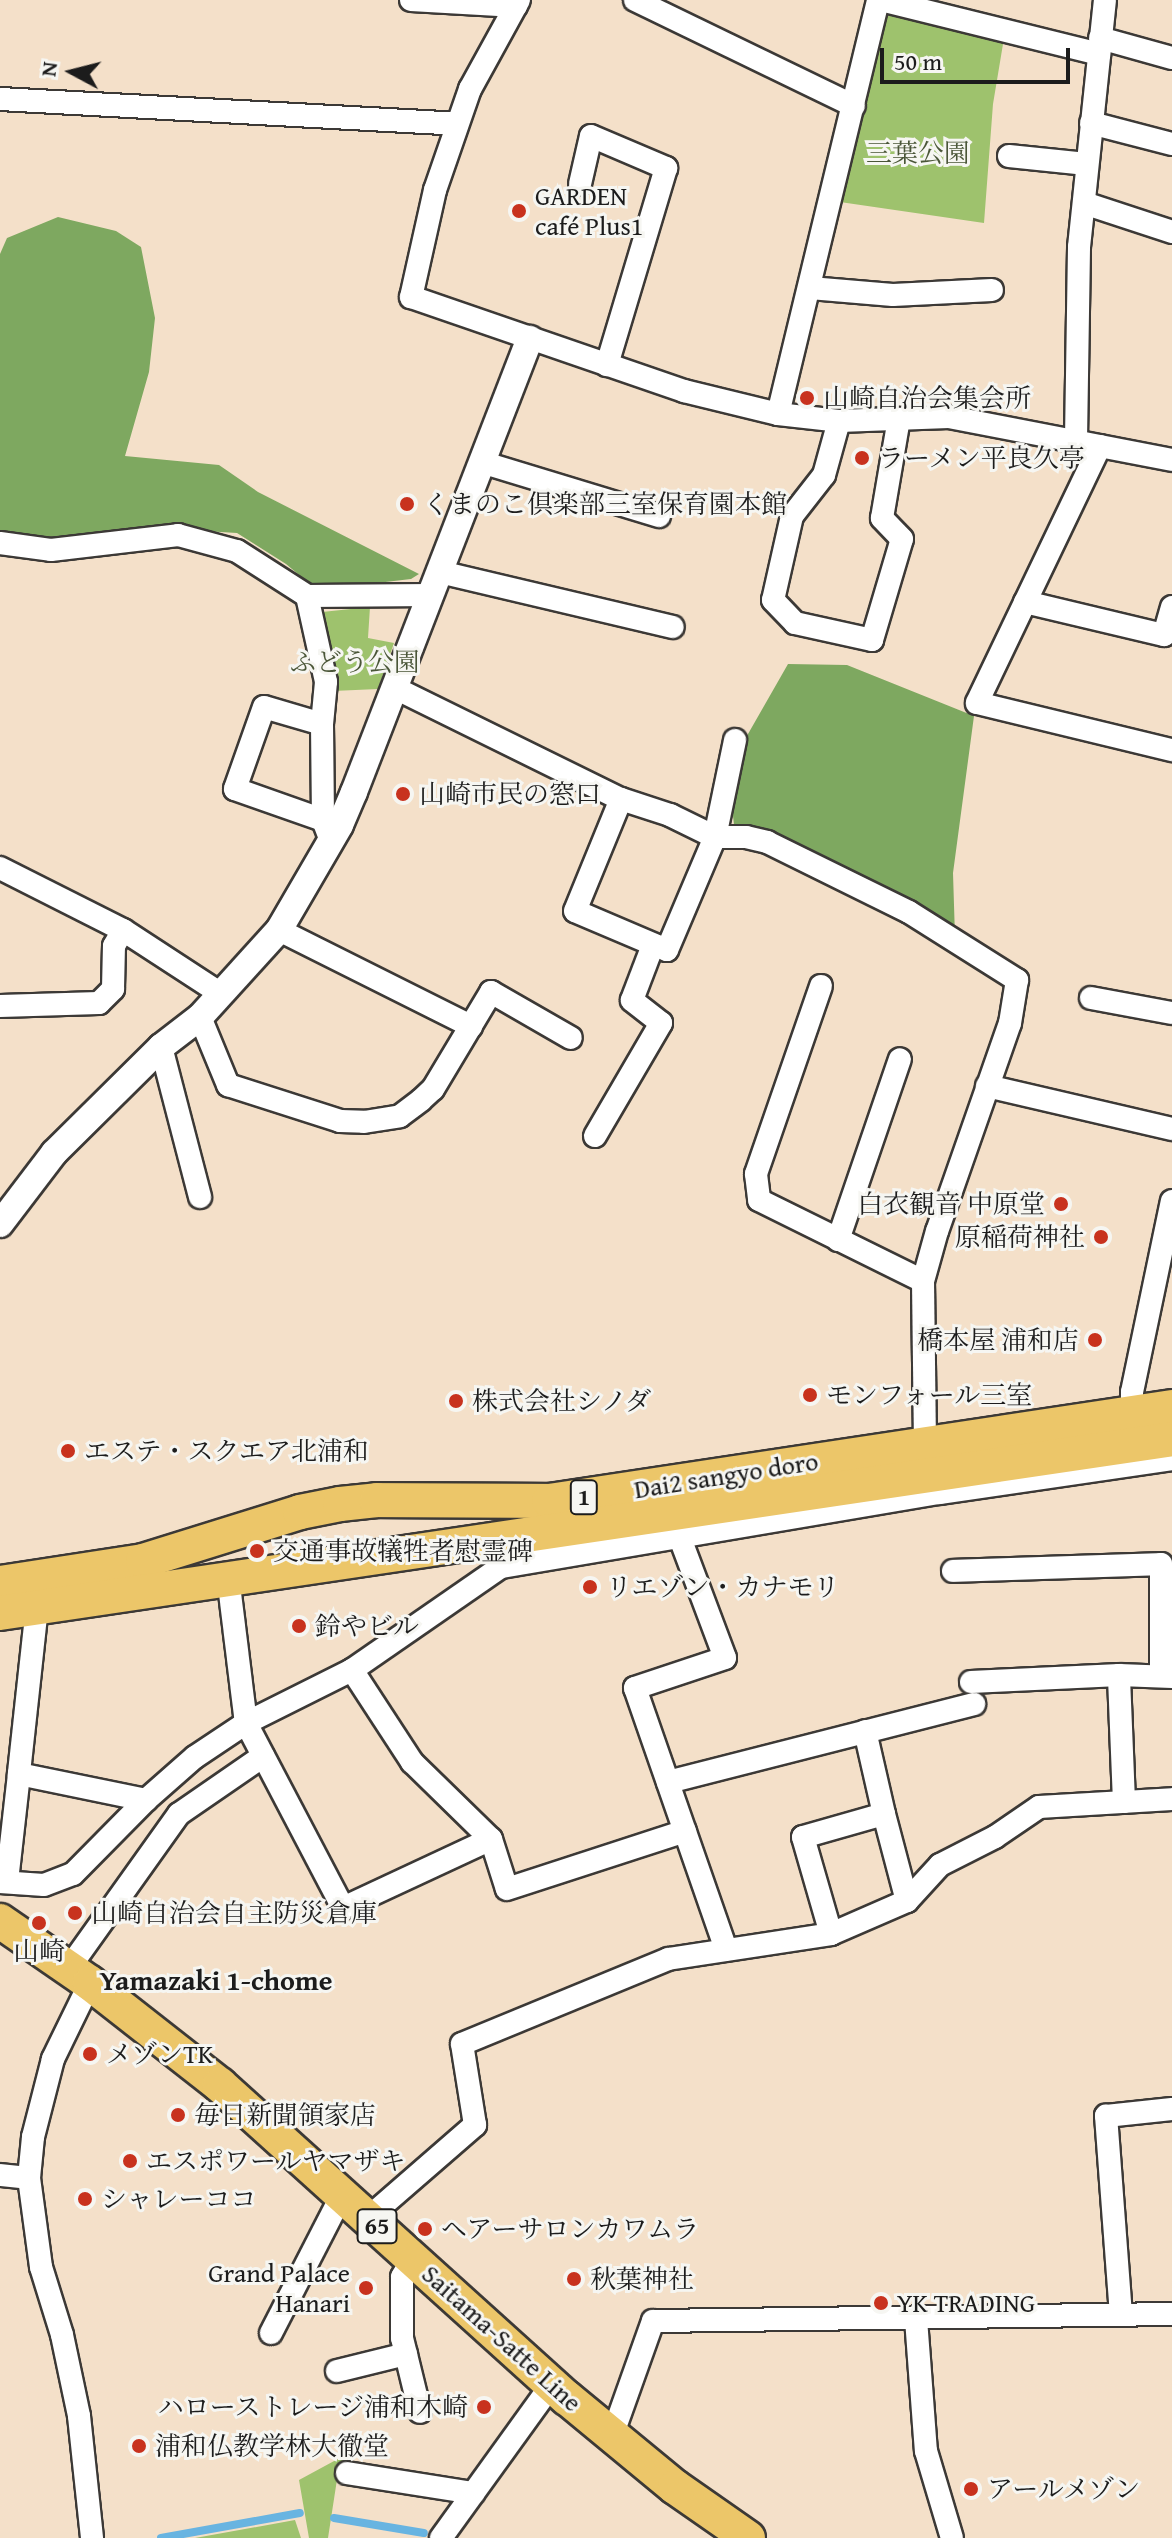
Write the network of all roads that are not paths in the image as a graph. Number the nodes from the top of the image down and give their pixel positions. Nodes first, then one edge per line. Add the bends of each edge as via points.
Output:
1 (411, 0) edge
2 (635, 0) edge
3 (879, 0) edge
4 (1105, 0) edge
5 (517, 3) edge
6 (1099, 46) junction
7 (1172, 58) edge
8 (0, 99) edge
9 (854, 106) junction
10 (1091, 123) junction
11 (457, 124) junction
12 (1172, 144) edge
13 (1009, 156) dead end
14 (1087, 164) junction
15 (580, 184) dead end
16 (1084, 203) junction
17 (1172, 232) edge
18 (810, 288) junction
19 (992, 290) dead end
20 (530, 339) junction
21 (607, 365) junction
22 (778, 414) junction
23 (899, 419) junction
24 (839, 421) junction
25 (1076, 439) junction
26 (1100, 446) junction
27 (1172, 460) edge
28 (481, 462) junction
29 (659, 516) dead end
30 (0, 543) edge
31 (436, 584) junction
32 (307, 596) junction
33 (1025, 602) junction
34 (1172, 607) edge
35 (673, 627) dead end
36 (395, 688) junction
37 (322, 724) junction
38 (735, 740) dead end
39 (1172, 750) edge
40 (621, 799) junction
41 (327, 831) junction
42 (715, 837) junction
43 (0, 868) edge
44 (123, 930) junction
45 (279, 930) junction
46 (653, 945) junction
47 (821, 986) dead end
48 (221, 994) junction
49 (1091, 998) dead end
50 (0, 1006) edge
51 (1172, 1013) edge
52 (200, 1017) junction
53 (471, 1026) junction
54 (571, 1038) dead end
55 (161, 1047) junction
56 (900, 1059) dead end
57 (987, 1086) junction
58 (1172, 1129) edge
59 (595, 1136) dead end
60 (9, 1194) edge
61 (200, 1197) dead end
62 (1172, 1201) edge
63 (0, 1224) edge
64 (1169, 1225) edge
65 (838, 1240) junction
66 (923, 1281) junction
67 (1172, 1407) edge
68 (1132, 1413) junction
69 (1172, 1439) edge
70 (925, 1444) junction
71 (1172, 1459) edge
72 (680, 1538) junction
73 (953, 1571) dead end
74 (228, 1577) junction
75 (0, 1583) edge
76 (37, 1607) junction
77 (0, 1613) edge
78 (352, 1670) junction
79 (1119, 1675) junction
80 (1166, 1676) edge
81 (246, 1723) junction
82 (865, 1731) junction
83 (263, 1756) junction
84 (19, 1774) junction
85 (668, 1782) junction
86 (1172, 1799) edge
87 (146, 1800) junction
88 (1124, 1802) junction
89 (884, 1814) junction
90 (685, 1831) junction
91 (491, 1839) junction
92 (4, 1881) edge
93 (907, 1901) junction
94 (0, 1921) edge
95 (831, 1934) junction
96 (726, 1950) junction
97 (80, 1975) junction
98 (1172, 2109) edge
99 (0, 2175) edge
100 (29, 2178) junction
101 (342, 2195) junction
102 (368, 2218) junction
103 (413, 2258) junction
104 (1172, 2314) edge
105 (1121, 2315) junction
106 (916, 2319) junction
107 (271, 2333) dead end
108 (406, 2354) junction
109 (337, 2371) dead end
110 (552, 2384) junction
111 (420, 2412) dead end
112 (612, 2436) junction
113 (347, 2473) dead end
114 (473, 2493) junction
115 (448, 2536) edge
116 (92, 2538) edge
117 (748, 2538) edge
118 (952, 2538) edge

1 - 5 street
2 - 9 street
3 - 6 street
3 - 9 street
4 - 6 street
5 - 11 street
6 - 7 street
6 - 10 street
8 - 11 street
9 - 18 street
10 - 12 street
10 - 14 street
11 - 20 street via 435,190 411,297
13 - 14 street
14 - 16 street
15 - 21 street via 591,136 666,168
16 - 17 street
16 - 25 street
18 - 19 street via 893,295
18 - 22 street
20 - 21 street
20 - 28 street
21 - 22 street
22 - 24 street
23 - 24 street
23 - 24 street via 882,518 902,539 872,640 795,623 773,600 792,516 824,475
23 - 25 street via 949,417
25 - 26 street
26 - 27 street
26 - 33 street
28 - 29 street
28 - 31 street
30 - 32 street via 51,550 178,535 237,551
31 - 32 street
31 - 35 street
31 - 36 street
32 - 37 street via 324,672
33 - 34 street via 1164,635
33 - 39 street via 977,703
36 - 40 street
36 - 41 street via 354,792
37 - 41 street
37 - 41 street via 264,707 235,789
38 - 42 street
40 - 42 street
40 - 46 street via 575,911
41 - 45 street
42 - 46 street via 667,950
42 - 57 street via 767,842 909,912 1017,980 1010,1023
43 - 44 street
44 - 48 street
44 - 50 street via 114,946 113,989 99,1003
45 - 48 street
45 - 53 street
46 - 59 street via 632,1000 661,1023
47 - 65 street via 756,1174 759,1200
48 - 52 street
49 - 51 street
52 - 53 street via 228,1085 340,1121 364,1122 400,1116 421,1100
52 - 55 street
53 - 54 street via 491,992
55 - 60 street
55 - 61 street
56 - 65 street
57 - 58 street
57 - 66 street
60 - 63 street
62 - 64 street
64 - 68 street via 1132,1392
65 - 66 street
66 - 70 street
67 - 68 main road, Dai2 sangyo doro / 1
68 - 70 main road, Dai2 sangyo doro / 1
69 - 74 main road, Dai2 sangyo doro / 1
70 - 75 main road, Dai2 sangyo doro / 1 via 549,1501 340,1504 143,1561
71 - 72 street
72 - 78 street via 501,1567
72 - 85 street via 725,1658 635,1688
73 - 80 street via 1161,1564
74 - 76 main road, Dai2 sangyo doro / 1
74 - 81 street
76 - 77 main road, Dai2 sangyo doro / 1
76 - 84 street
78 - 81 street
78 - 91 street via 412,1762
79 - 80 street
79 - 82 street via 972,1693
79 - 88 street
81 - 83 street
81 - 87 street via 195,1757
82 - 85 street
82 - 89 street
83 - 91 street via 343,1908
83 - 97 street via 179,1814
84 - 87 street
84 - 92 street
85 - 90 street
86 - 88 street
87 - 92 street via 73,1874 44,1885
88 - 93 street via 1039,1807 940,1865
89 - 93 street
89 - 95 street via 803,1837
90 - 91 street via 507,1889
90 - 96 street
93 - 95 street
94 - 97 main road, Saitama-Satte Line / 65
95 - 96 street
96 - 102 street via 668,1959 462,2044 475,2125
97 - 100 street via 33,2137
97 - 101 main road, Saitama-Satte Line / 65 via 220,2085
98 - 105 street via 1106,2116
99 - 100 street
100 - 116 street via 41,2267 79,2416
101 - 102 main road, Saitama-Satte Line / 65
101 - 107 street
102 - 103 main road, Saitama-Satte Line / 65
103 - 108 street via 402,2277
103 - 110 main road, Saitama-Satte Line / 65
104 - 105 street
105 - 106 street
106 - 112 street via 653,2321
106 - 118 street via 926,2451
108 - 109 street
108 - 111 street
110 - 112 main road, Saitama-Satte Line / 65
110 - 114 street
112 - 117 main road, Saitama-Satte Line / 65
113 - 114 street
114 - 115 street

